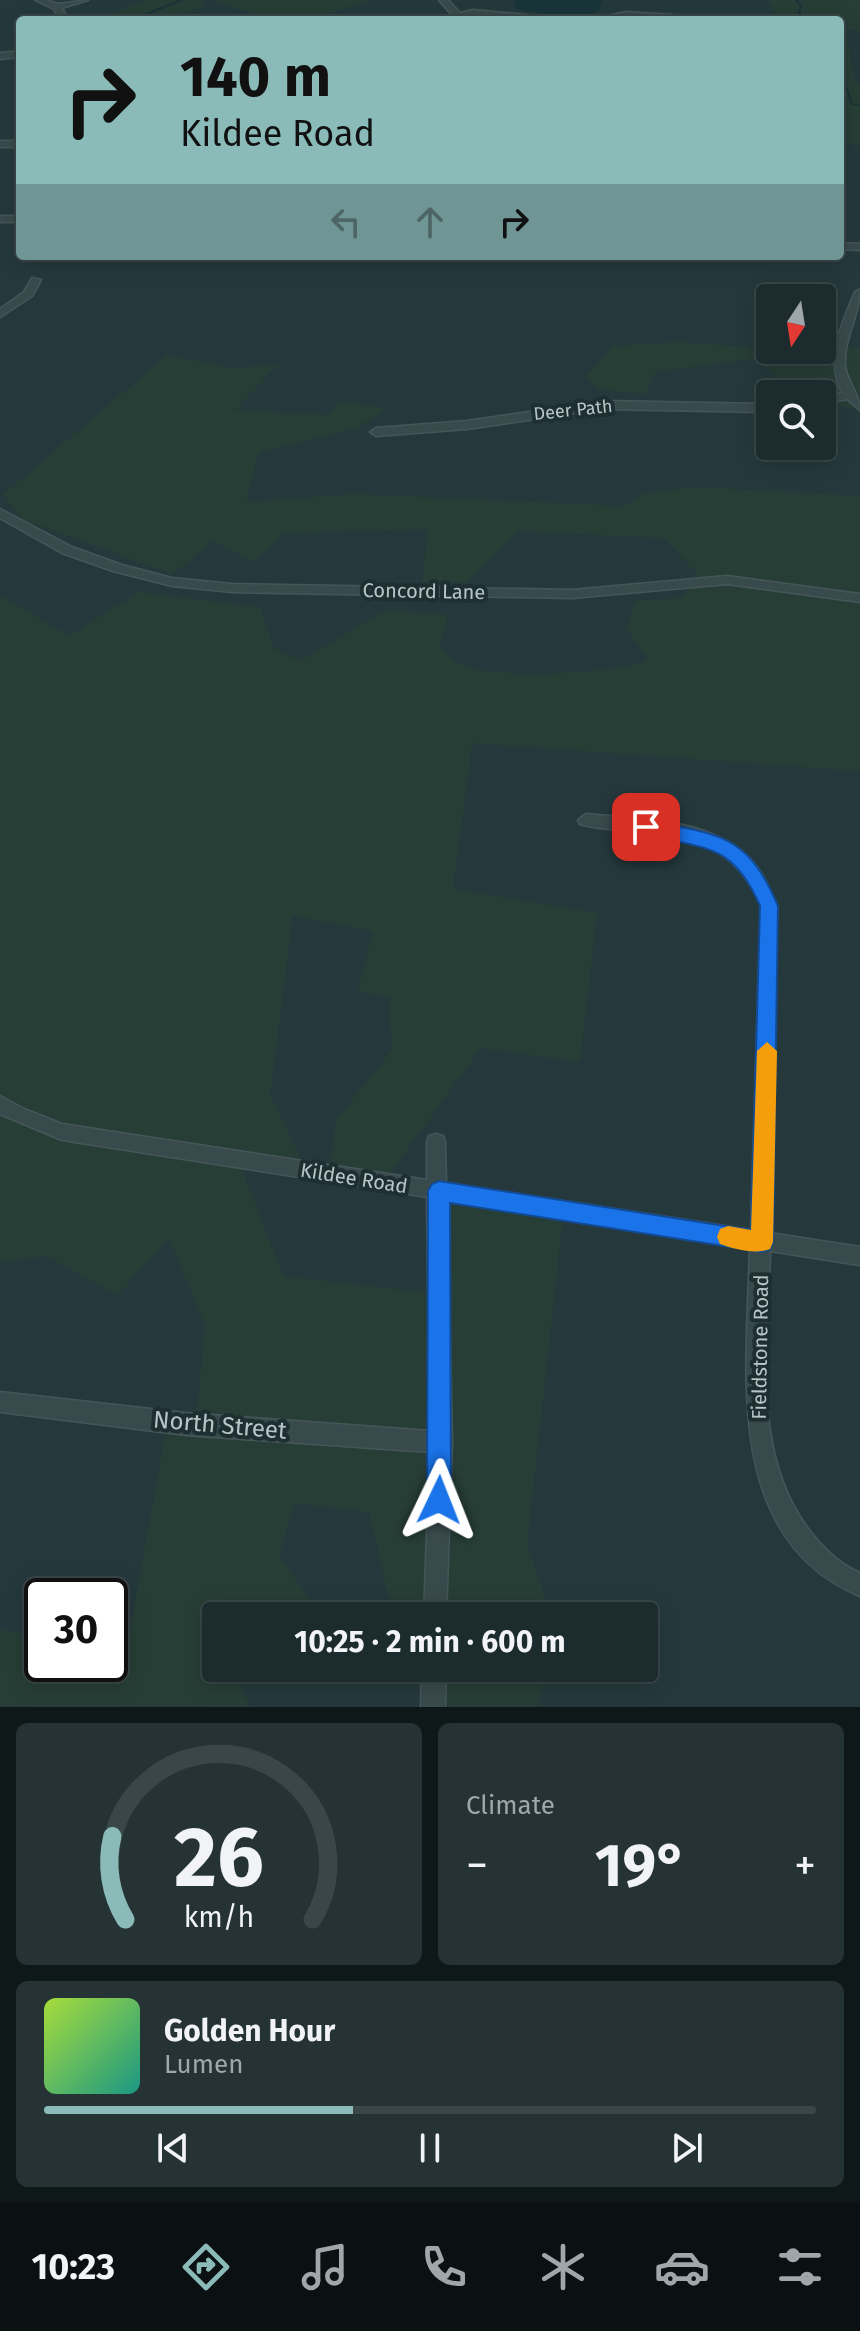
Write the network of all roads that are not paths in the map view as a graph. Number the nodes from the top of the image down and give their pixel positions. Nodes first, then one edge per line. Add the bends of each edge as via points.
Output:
1 (39, 0) edge
2 (84, 0) edge
3 (443, 0) edge
4 (57, 7) junction
5 (456, 14) junction
6 (62, 16) edge
7 (450, 16) edge
8 (486, 16) edge
9 (620, 16) edge
10 (641, 16) edge
11 (36, 280) dead end
12 (860, 292) edge
13 (0, 314) edge
14 (848, 395) junction
15 (836, 397) edge
16 (860, 406) edge
17 (756, 408) edge
18 (376, 432) dead end
19 (0, 513) edge
20 (860, 598) edge
21 (586, 820) dead end
22 (0, 1104) edge
23 (436, 1142) dead end
24 (439, 1191) junction
25 (762, 1242) junction
26 (860, 1256) edge
27 (0, 1402) edge
28 (441, 1442) junction
29 (860, 1585) edge
30 (435, 1602) edge
31 (434, 1682) edge
32 (433, 1707) edge

1 - 4 street
2 - 4 street
3 - 5 street
4 - 6 street
5 - 7 street
5 - 8 street
9 - 10 street
11 - 13 street via 28,294
12 - 14 street via 838,363 838,377
14 - 15 street
14 - 16 street
17 - 18 street, Deer Path via 604,405
19 - 20 street, Concord Lane via 67,550 118,568 172,582 232,588 572,594 727,580
21 - 25 street, Fieldstone Road via 710,838 739,857 763,886 769,906
22 - 24 street, Kildee Road via 62,1132
23 - 24 street
24 - 25 street, Kildee Road
24 - 28 street
25 - 26 street, Kildee Road
25 - 29 street, Fieldstone Road via 757,1374 764,1464 791,1524 818,1557
27 - 28 street, North Street via 186,1424
28 - 30 street
31 - 32 street

